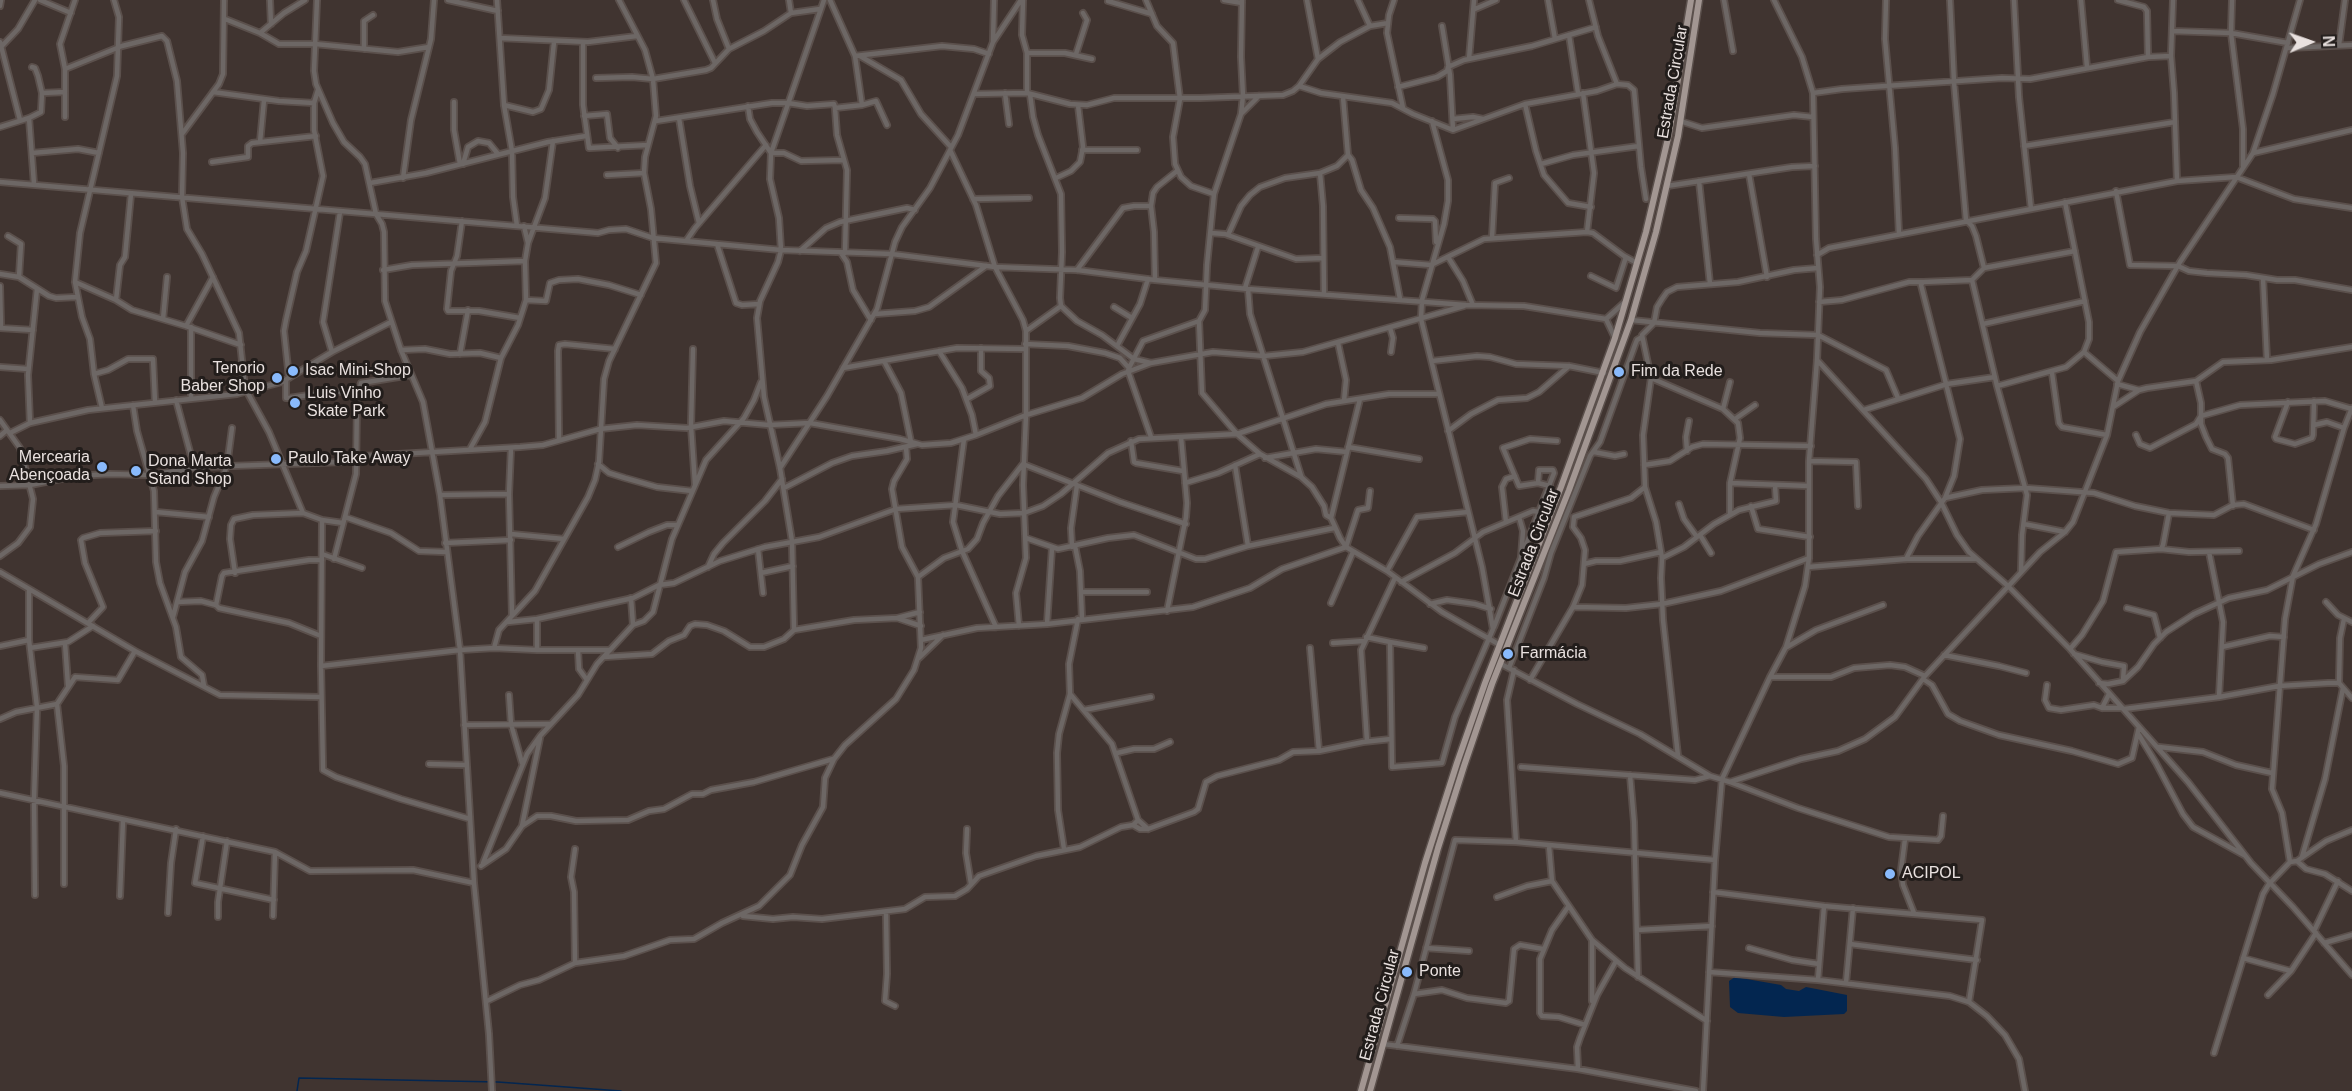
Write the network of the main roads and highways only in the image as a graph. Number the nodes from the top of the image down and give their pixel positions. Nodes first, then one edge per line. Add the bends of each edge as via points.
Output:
1 (1691, 0) edge
2 (1699, 0) edge
3 (1361, 1091) edge
4 (1370, 1091) edge

1 - 3 main road, Estrada Circular via 1669,134 1615,338 1457,764
2 - 4 main road, Estrada Circular via 1667,186 1631,321 1563,515 1492,684 1438,848

